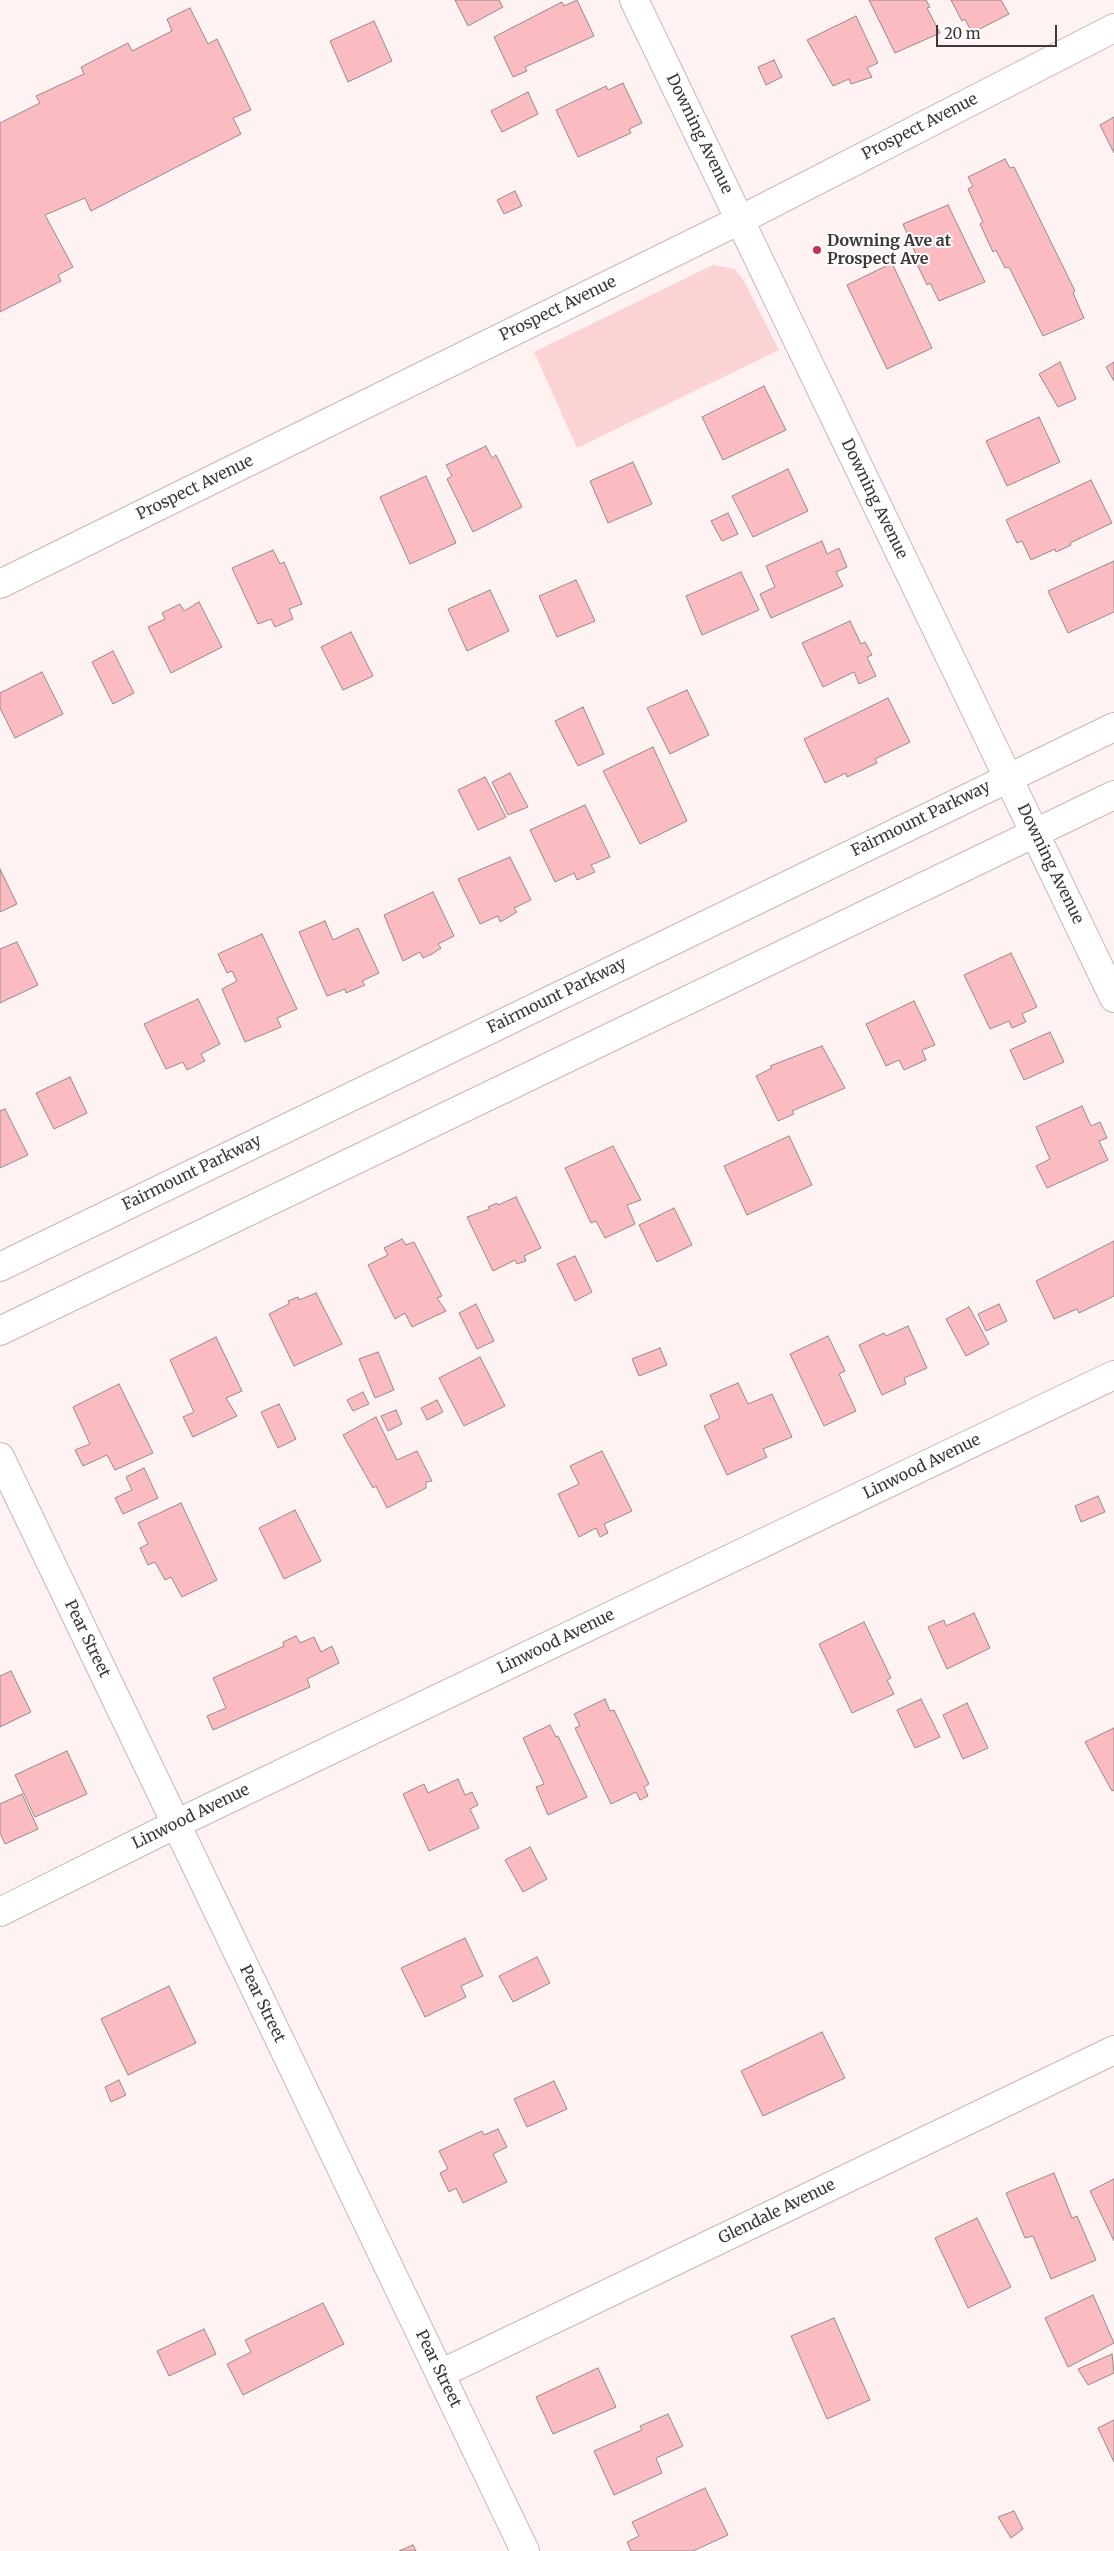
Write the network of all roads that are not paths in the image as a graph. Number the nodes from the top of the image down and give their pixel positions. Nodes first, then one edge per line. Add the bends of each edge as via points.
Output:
1 (634, 0) edge
2 (1114, 28) edge
3 (740, 220) junction
4 (0, 584) edge
5 (1114, 727) edge
6 (1008, 778) junction
7 (1114, 795) edge
8 (1035, 833) junction
9 (1114, 998) edge
10 (0, 1266) edge
11 (0, 1331) edge
12 (1114, 1375) edge
13 (0, 1457) edge
14 (176, 1824) junction
15 (0, 1912) edge
16 (1114, 2050) edge
17 (440, 2374) junction
18 (525, 2551) edge

1 - 3 street, Downing Avenue
2 - 3 street, Prospect Avenue
3 - 4 street, Prospect Avenue
3 - 6 street, Downing Avenue
5 - 6 street, Fairmount Parkway
6 - 8 street, Downing Avenue
6 - 10 street, Fairmount Parkway
7 - 8 street
8 - 9 street, Downing Avenue
8 - 11 street
12 - 14 street, Linwood Avenue
13 - 14 street, Pear Street
14 - 15 street, Linwood Avenue
14 - 17 street, Pear Street
16 - 17 street, Glendale Avenue
17 - 18 street, Pear Street

